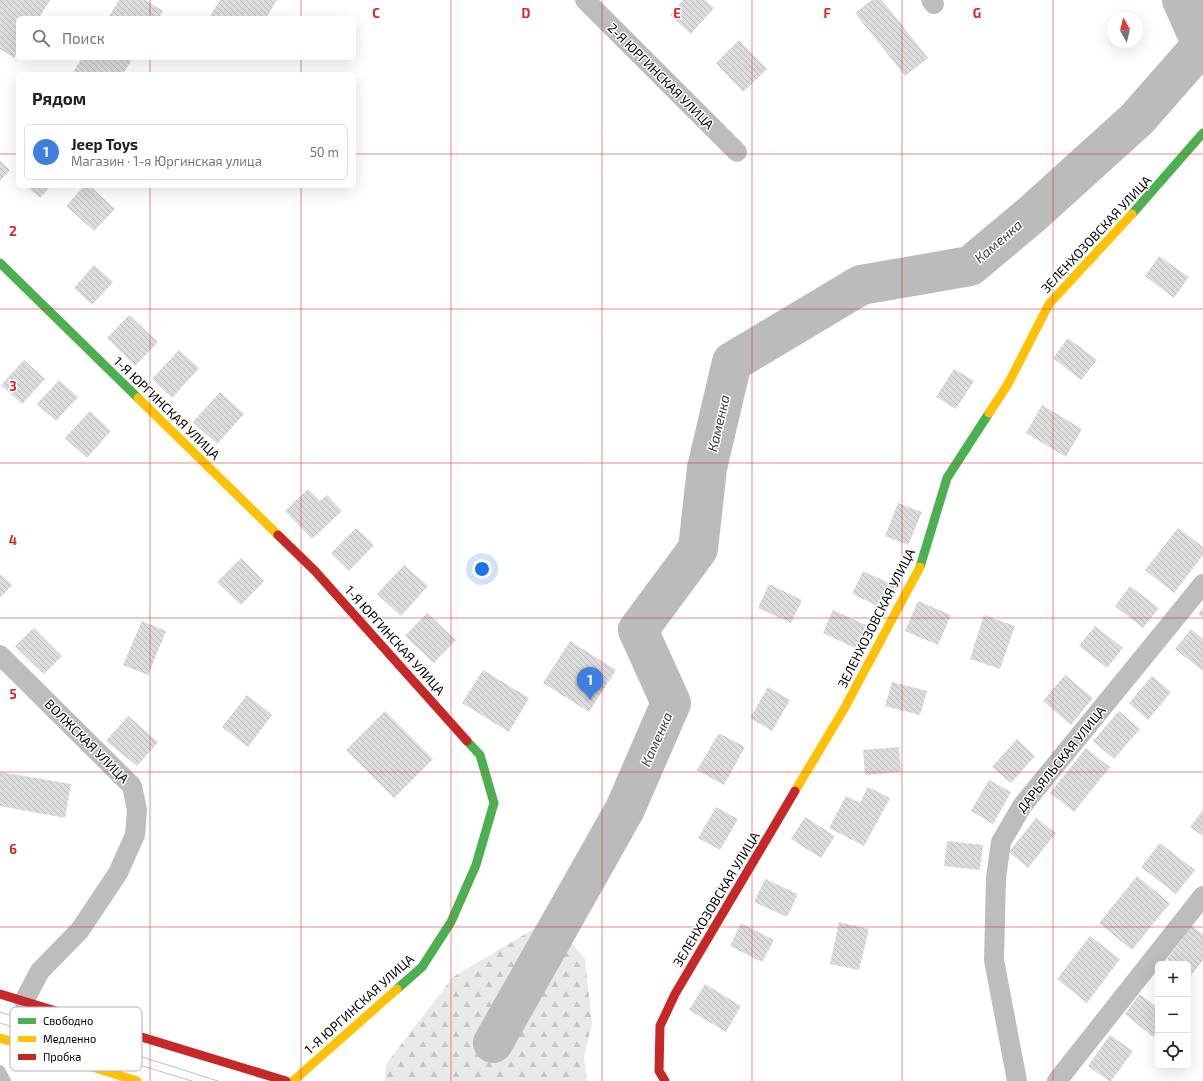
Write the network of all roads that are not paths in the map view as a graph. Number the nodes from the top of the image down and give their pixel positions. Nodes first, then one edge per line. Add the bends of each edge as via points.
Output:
1 (585, 0) edge
2 (1203, 133) edge
3 (737, 152) dead end
4 (0, 263) edge
5 (1203, 584) edge
6 (0, 655) edge
7 (1203, 896) edge
8 (0, 994) edge
9 (24, 1001) junction
10 (44, 1007) edge
11 (142, 1037) edge
12 (0, 1038) edge
13 (10, 1041) edge
14 (0, 1070) edge
15 (105, 1071) edge
16 (6, 1081) edge
17 (137, 1081) edge
18 (286, 1081) edge
19 (293, 1081) edge
20 (664, 1081) edge
21 (1017, 1081) edge
22 (1057, 1081) edge

1 - 3 street, 2-Я ЮРГИНСКАЯ УЛИЦА
2 - 20 street, ЗЕЛЕНХОЗОВСКАЯ УЛИЦА via 1141,205 1049,304 1008,384 947,478 922,563 844,709 676,994 660,1026 659,1071
4 - 19 street, 1-Я ЮРГИНСКАЯ УЛИЦА via 315,571 480,755 494,803 476,865 451,922 422,966
5 - 21 street, ДАРЬЯЛЬСКАЯ УЛИЦА via 1022,806 1001,842 996,878 994,960
6 - 9 street, ВОЛЖСКАЯ УЛИЦА via 132,786 137,810 136,835 118,873 80,930 40,971
7 - 22 street
8 - 9 street
9 - 10 street
11 - 18 street
12 - 13 street
14 - 16 lane
15 - 17 street

